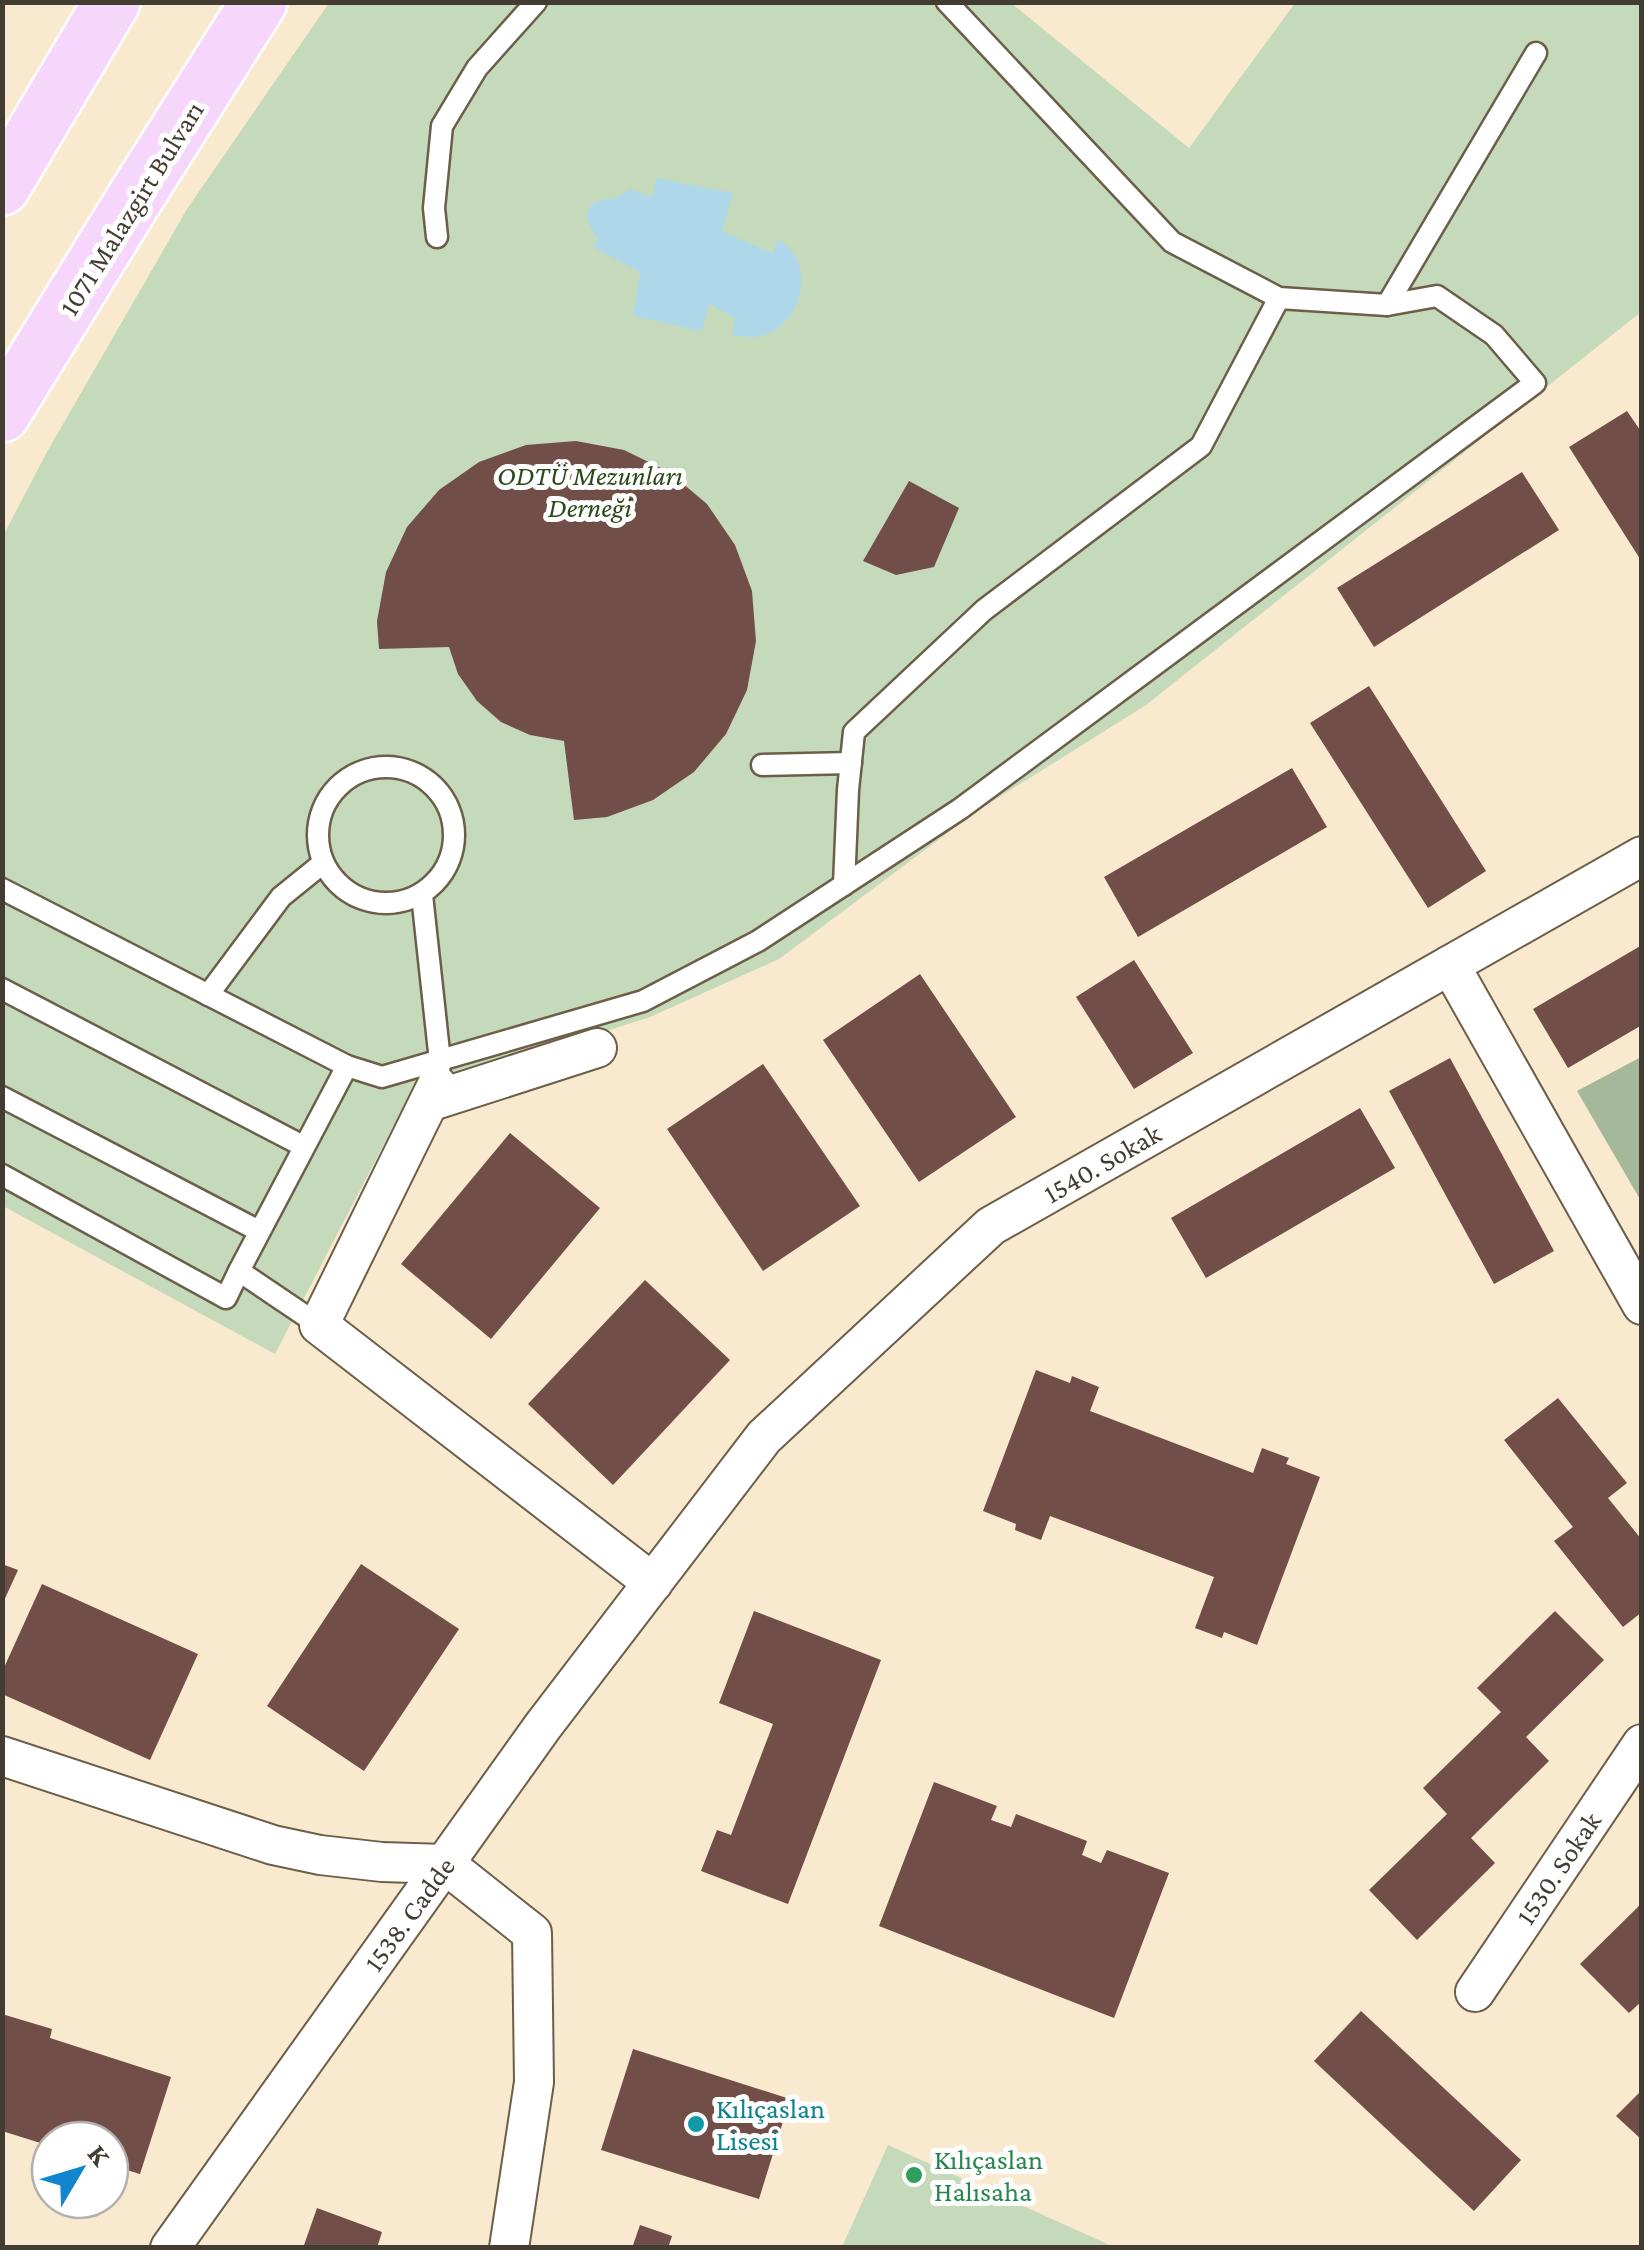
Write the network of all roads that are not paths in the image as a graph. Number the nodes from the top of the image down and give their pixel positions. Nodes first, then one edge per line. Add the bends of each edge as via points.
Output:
1 (112, 2) edge
2 (259, 2) edge
3 (536, 2) edge
4 (947, 2) edge
5 (1536, 53) dead end
6 (2, 187) edge
7 (437, 236) dead end
8 (1278, 298) junction
9 (1387, 305) junction
10 (2, 414) edge
11 (851, 763) junction
12 (762, 766) dead end
13 (1642, 856) edge
14 (323, 863) junction
15 (844, 885) junction
16 (2, 889) edge
17 (422, 894) junction
18 (1450, 964) junction
19 (2, 990) edge
20 (208, 995) junction
21 (597, 1048) dead end
22 (347, 1066) junction
23 (435, 1083) junction
24 (2, 1097) edge
25 (303, 1146) junction
26 (2, 1175) edge
27 (259, 1231) junction
28 (239, 1270) junction
29 (1642, 1305) edge
30 (319, 1326) junction
31 (653, 1583) junction
32 (1642, 1744) edge
33 (2, 1756) edge
34 (445, 1864) junction
35 (1475, 1992) dead end
36 (170, 2248) edge
37 (509, 2248) edge

1 - 6 main road
2 - 10 main road, 1071 Malazgirt Bulvarı
3 - 7 lane via 477,68 442,126
4 - 8 lane via 1172,242
5 - 9 lane
8 - 9 lane
8 - 11 lane via 1202,446 984,610 854,732
9 - 15 lane via 1436,296 1494,335 1535,383 960,809
11 - 12 lane
11 - 15 lane
13 - 18 street, 1540. Sokak
14 - 17 lane via 362,900 388,904
14 - 17 lane via 321,810 336,788 384,765 411,770 450,806 456,833 451,860
14 - 20 lane via 281,897
15 - 23 lane via 758,941 642,1001
16 - 20 lane
17 - 23 lane
18 - 29 street
18 - 31 street, 1540. Sokak via 990,1226 764,1438
19 - 25 lane
20 - 22 lane
21 - 23 street
22 - 23 lane via 382,1078
22 - 25 lane
23 - 30 street
24 - 27 lane
25 - 27 lane
26 - 28 lane via 226,1298
27 - 28 lane
28 - 30 lane
30 - 31 street
31 - 34 street, 1538. Cadde
32 - 35 street, 1530. Sokak
33 - 34 street via 274,1845
34 - 36 street, 1538. Cadde
34 - 37 street via 532,1932 534,2082

